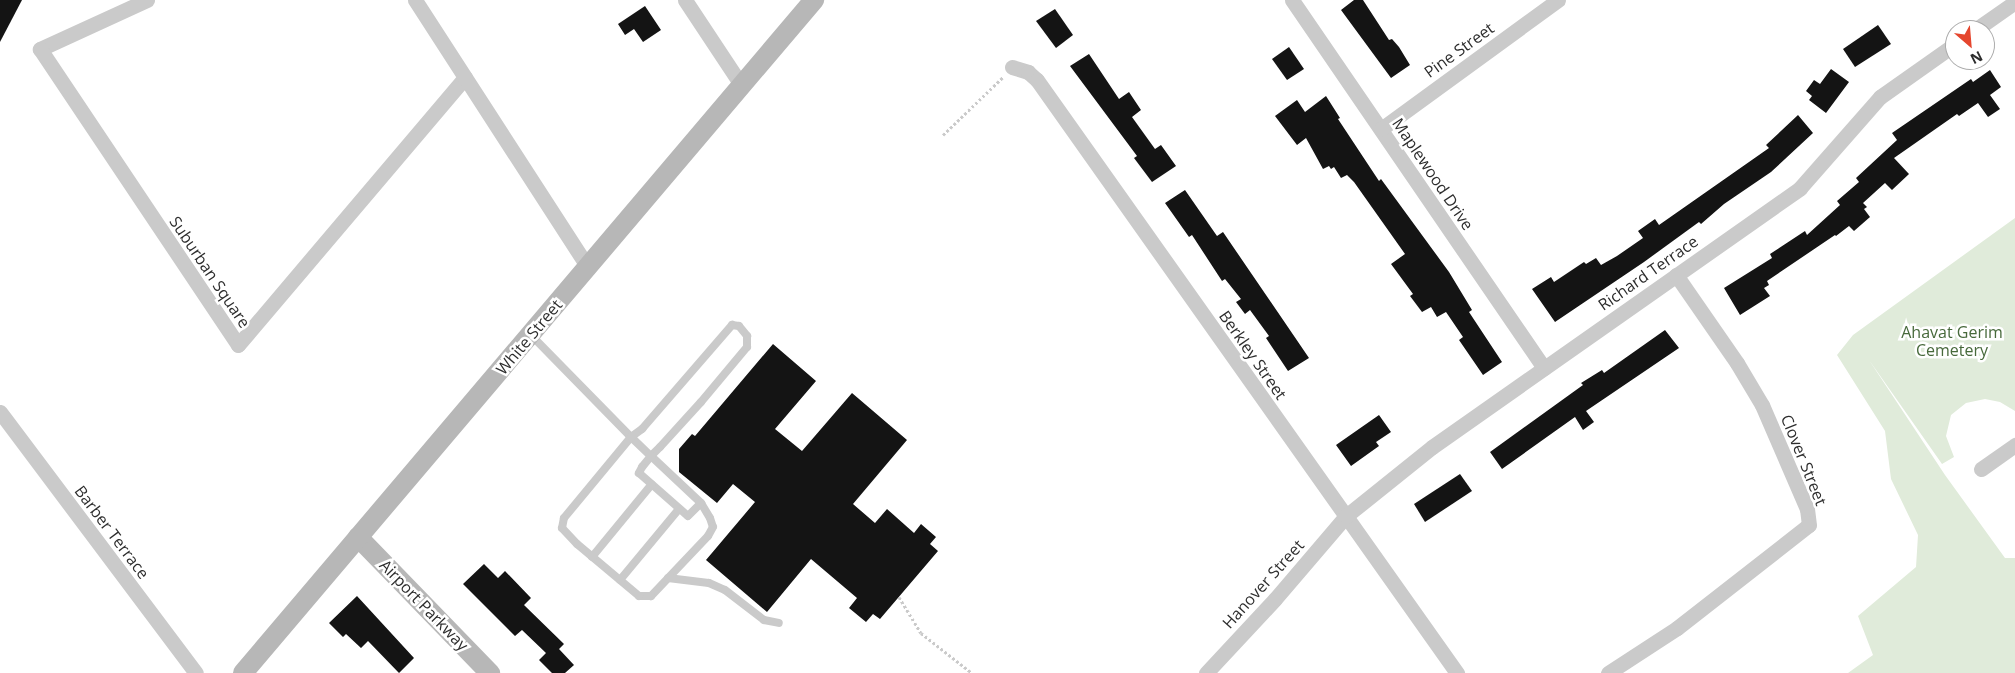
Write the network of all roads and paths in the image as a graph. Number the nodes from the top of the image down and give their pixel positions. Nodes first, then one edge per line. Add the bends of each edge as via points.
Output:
1 (147, 0) edge
2 (415, 0) edge
3 (685, 0) edge
4 (814, 0) edge
5 (1292, 0) edge
6 (1558, 0) edge
7 (2015, 2) edge
8 (1989, 20) edge
9 (1945, 51) edge
10 (1012, 67) joint
11 (465, 77) junction
12 (742, 86) junction
13 (1381, 129) junction
14 (943, 135) dead end
15 (588, 267) junction
16 (1676, 274) junction
17 (531, 335) junction
18 (1544, 368) junction
19 (0, 412) edge
20 (631, 437) junction
21 (2015, 445) edge
22 (651, 456) junction
23 (1982, 468) dead end
24 (652, 484) junction
25 (701, 503) junction
26 (680, 509) junction
27 (1346, 516) junction
28 (358, 537) junction
29 (592, 557) junction
30 (668, 578) junction
31 (620, 580) junction
32 (899, 597) dead end
33 (780, 623) dead end
34 (196, 673) edge
35 (243, 673) edge
36 (490, 673) edge
37 (972, 673) edge
38 (1206, 673) edge
39 (1457, 673) edge
40 (1608, 673) edge

1 - 11 street, Suburban Square via 40,49 238,344
2 - 11 street
3 - 12 street
4 - 12 street, White Street
5 - 13 street, Maplewood Drive
6 - 13 street, Pine Street
7 - 8 street
9 - 16 street, Richard Terrace via 1880,97 1800,188
10 - 14 path
10 - 27 street, Berkley Street via 1028,72 1037,80
11 - 15 street
12 - 15 street, White Street
13 - 18 street, Maplewood Drive
15 - 17 street, White Street
16 - 18 street, Richard Terrace
16 - 40 street, Clover Street via 1738,363 1762,405 1806,510 1809,525 1677,628
17 - 20 lane
17 - 28 street, White Street
18 - 27 street, Richard Terrace via 1432,447
19 - 34 street, Barber Terrace
20 - 22 lane
20 - 22 lane via 642,429 732,325 739,326 747,336 747,347
20 - 29 lane via 564,518 562,528
21 - 23 street
22 - 24 lane via 639,473
22 - 25 lane
24 - 26 lane
24 - 29 lane
25 - 26 lane via 688,516
25 - 30 lane via 713,526 708,536
26 - 31 lane
27 - 38 street, Hanover Street
27 - 39 street, Berkley Street
28 - 35 street, White Street
28 - 36 street, Airport Parkway
29 - 31 lane
30 - 31 lane via 651,596 639,596
30 - 33 lane via 709,583 724,590 764,620
32 - 37 path via 922,633

